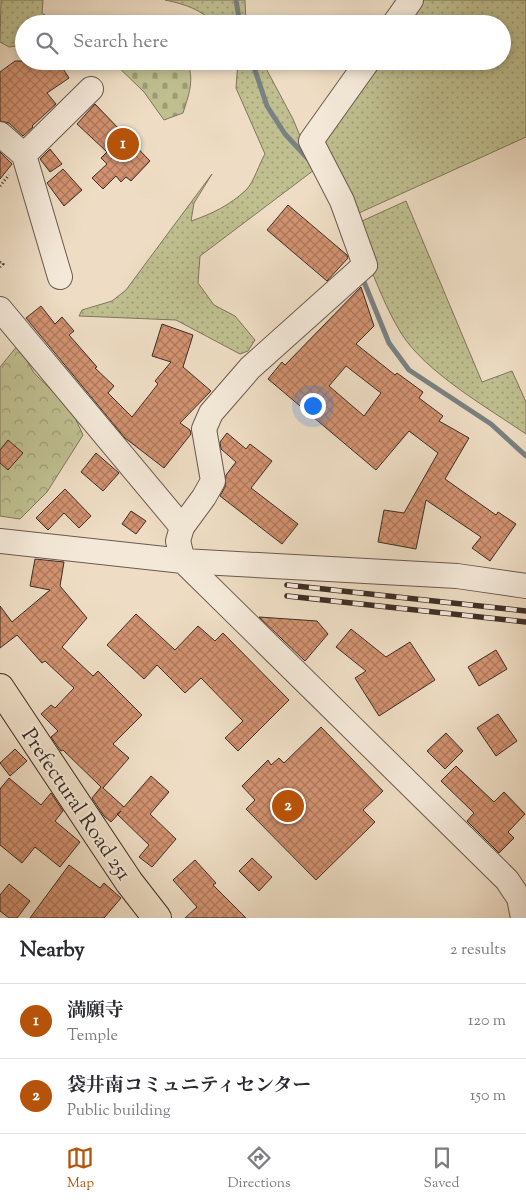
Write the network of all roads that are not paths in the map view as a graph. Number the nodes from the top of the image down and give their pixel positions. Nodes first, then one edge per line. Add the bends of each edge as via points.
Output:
1 (411, 0) edge
2 (400, 15) edge
3 (362, 70) edge
4 (91, 89) dead end
5 (0, 134) edge
6 (24, 156) junction
7 (60, 277) dead end
8 (0, 309) edge
9 (182, 527) junction
10 (0, 541) edge
11 (183, 561) junction
12 (526, 586) edge
13 (0, 688) edge
14 (157, 918) edge
15 (523, 918) edge

1 - 2 street
3 - 9 street via 311,141 342,201 365,265 250,368 211,413 204,429 213,481
4 - 6 street
5 - 6 street
6 - 7 street
8 - 9 street
9 - 11 street via 178,541
10 - 11 street
11 - 12 street via 457,576
11 - 15 street via 507,880 519,898
13 - 14 main road, Prefectural Road 251 via 129,882

